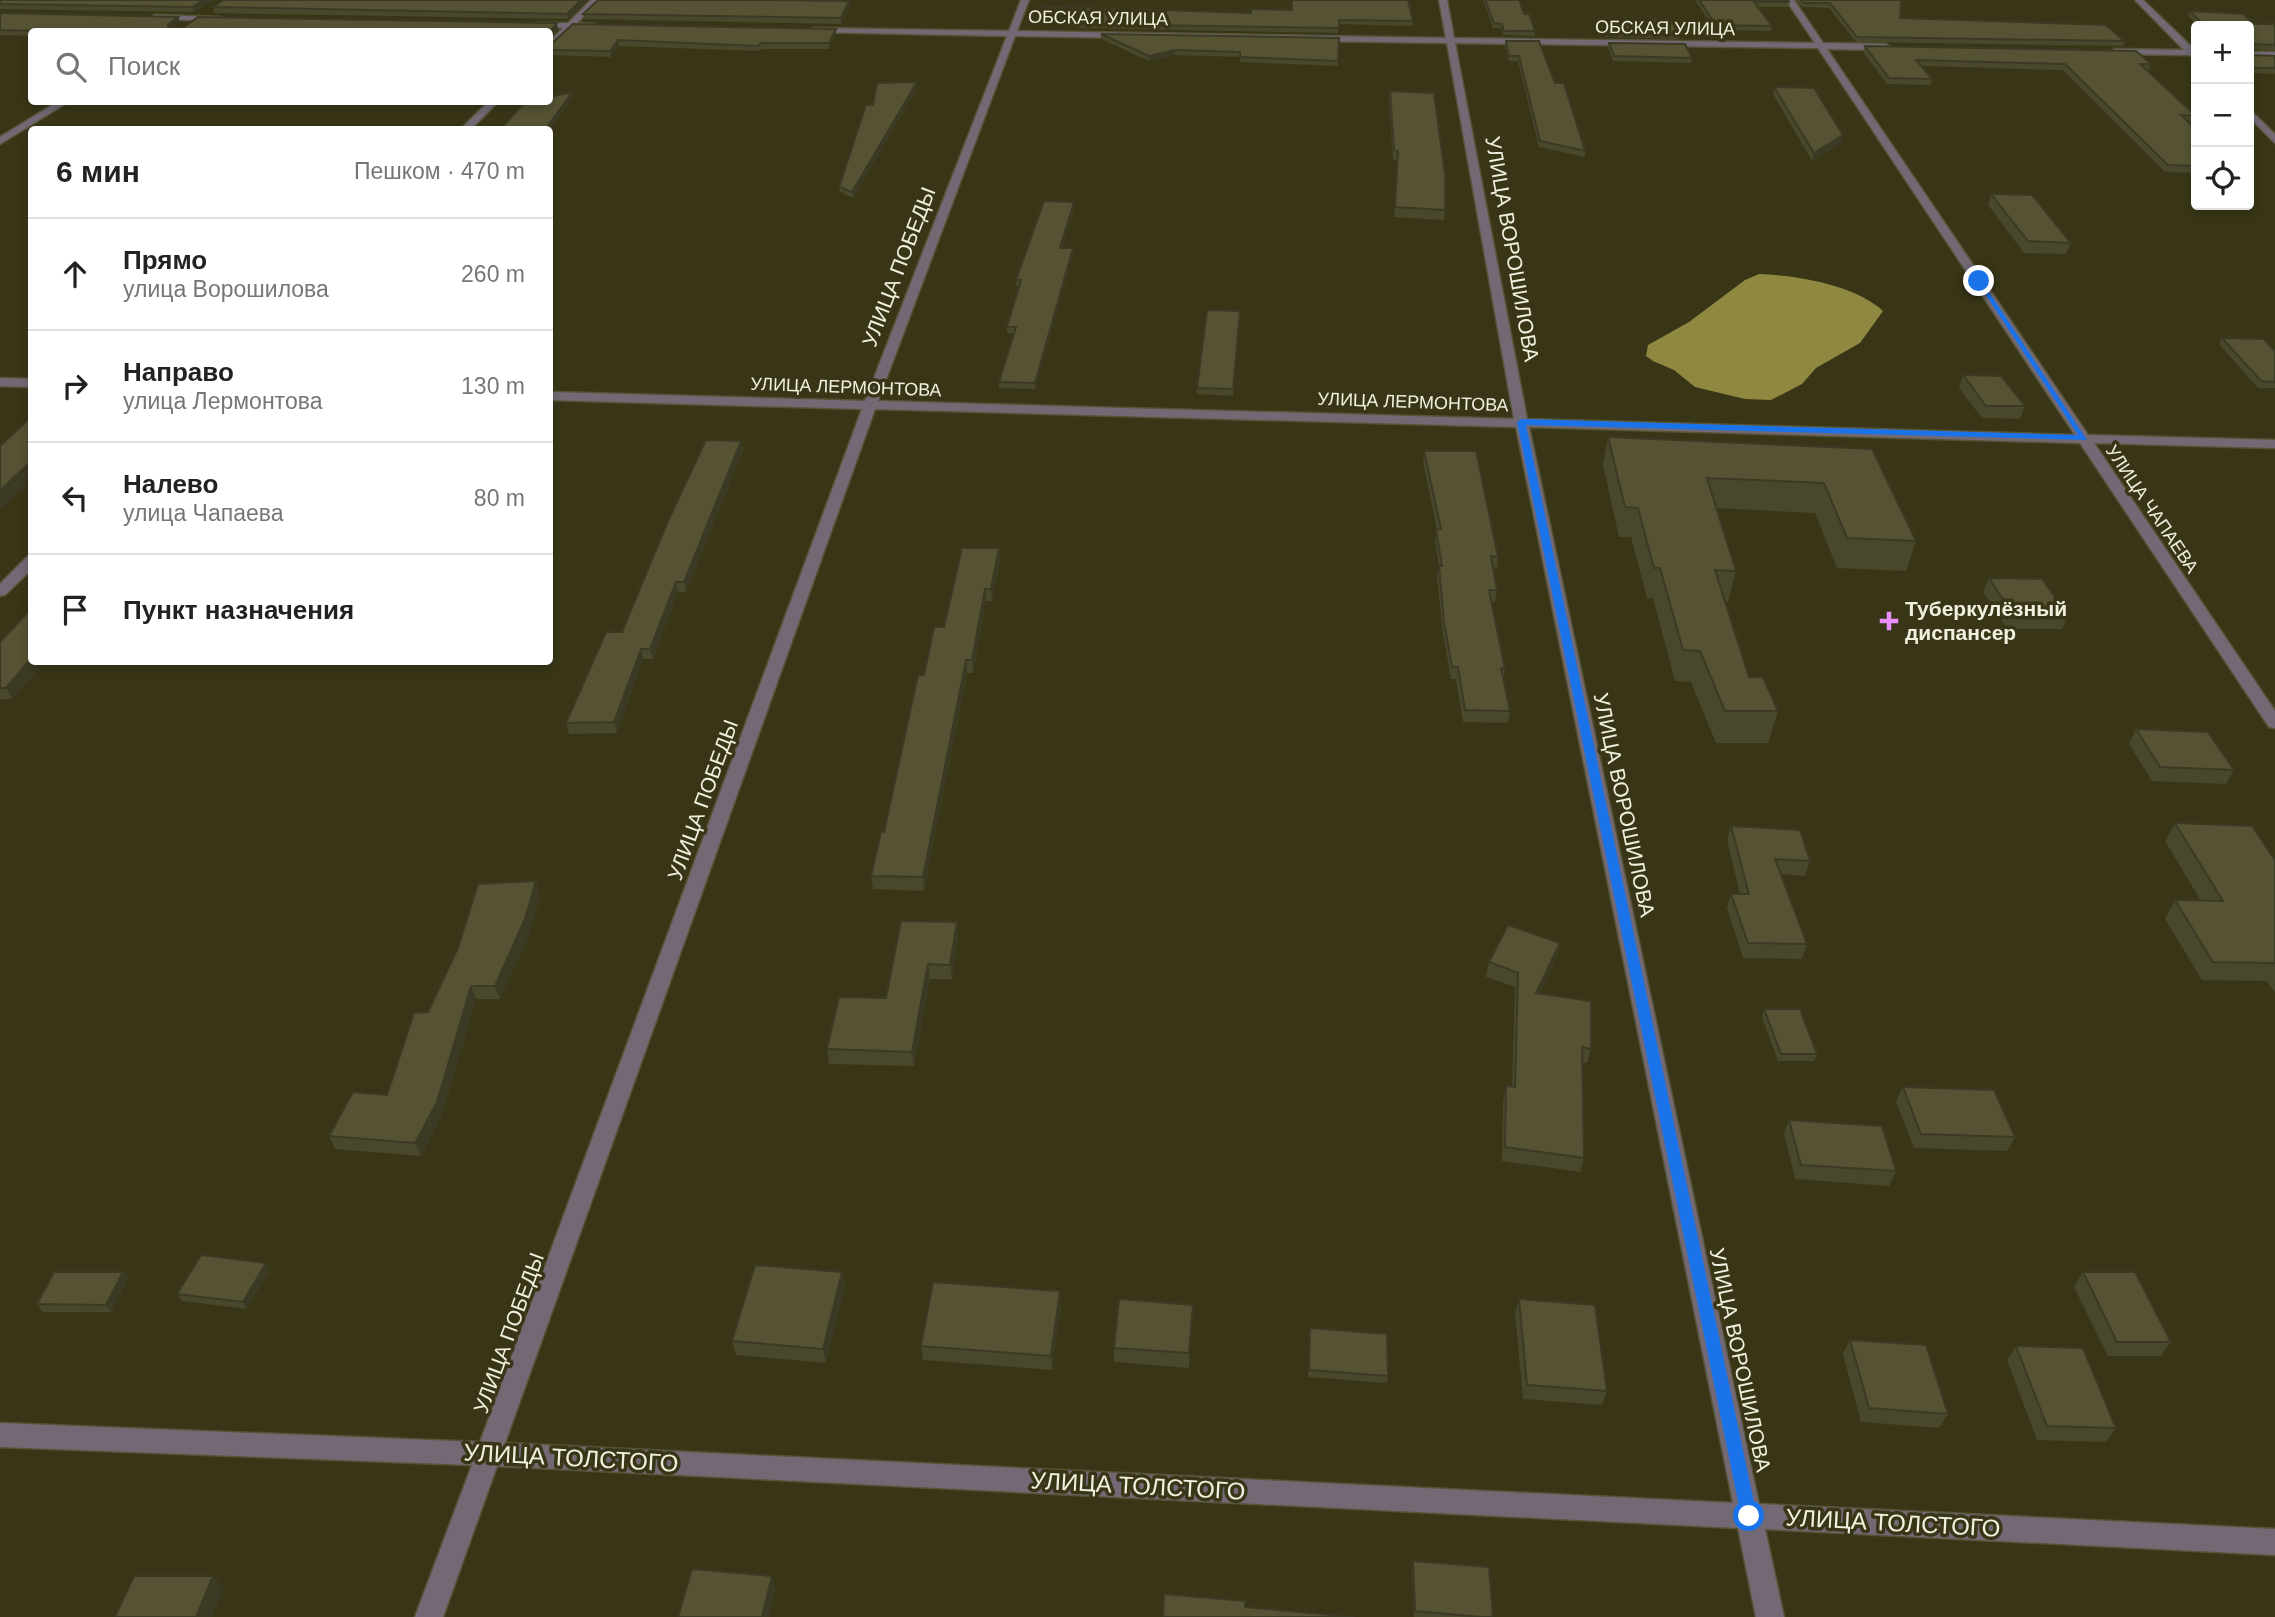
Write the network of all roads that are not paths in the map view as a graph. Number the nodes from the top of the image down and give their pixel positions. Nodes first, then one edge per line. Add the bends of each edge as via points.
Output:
1 (596, 0) edge
2 (1025, 0) edge
3 (1443, 0) edge
4 (1790, 0) edge
5 (2139, 0) edge
6 (214, 6) edge
7 (140, 17) edge
8 (196, 18) junction
9 (237, 19) edge
10 (185, 25) edge
11 (527, 25) edge
12 (569, 26) junction
13 (610, 26) edge
14 (804, 29) edge
15 (1012, 33) junction
16 (1451, 40) junction
17 (553, 42) edge
18 (1821, 46) junction
19 (1890, 48) edge
20 (2191, 51) edge
21 (2109, 52) edge
22 (2254, 54) edge
23 (2191, 55) edge
24 (2275, 55) edge
25 (58, 105) edge
26 (490, 105) edge
27 (2254, 117) edge
28 (468, 126) edge
29 (2275, 139) edge
30 (0, 141) edge
31 (0, 382) edge
32 (28, 383) edge
33 (553, 396) edge
34 (870, 405) junction
35 (1521, 422) junction
36 (2084, 438) junction
37 (2275, 444) edge
38 (28, 564) edge
39 (0, 592) edge
40 (2275, 723) edge
41 (0, 1435) edge
42 (489, 1454) junction
43 (1749, 1516) junction
44 (2275, 1542) edge
45 (429, 1617) edge
46 (1770, 1617) edge

1 - 12 street
2 - 15 street, УЛИЦА ПОБЕДЫ
3 - 16 street, УЛИЦА ВОРОШИЛОВА
4 - 18 street, УЛИЦА ЧАПАЕВА
5 - 20 street
6 - 8 street
7 - 8 street
8 - 9 street
8 - 10 street
11 - 12 street
12 - 13 street
12 - 17 street
14 - 15 street, ОБСКАЯ УЛИЦА
15 - 16 street, ОБСКАЯ УЛИЦА
15 - 34 street, УЛИЦА ПОБЕДЫ
16 - 18 street, ОБСКАЯ УЛИЦА
16 - 35 street, УЛИЦА ВОРОШИЛОВА
18 - 19 street, ОБСКАЯ УЛИЦА
18 - 36 street, УЛИЦА ЧАПАЕВА
21 - 23 street
22 - 24 street
25 - 30 street
26 - 28 street
27 - 29 street
31 - 32 street
33 - 34 street, УЛИЦА ЛЕРМОНТОВА
34 - 35 street, УЛИЦА ЛЕРМОНТОВА
34 - 42 street, УЛИЦА ПОБЕДЫ
35 - 36 street, УЛИЦА ЛЕРМОНТОВА
35 - 43 street, УЛИЦА ВОРОШИЛОВА
36 - 37 street, УЛИЦА ЛЕРМОНТОВА
36 - 40 street, УЛИЦА ЧАПАЕВА
38 - 39 street
41 - 42 street, УЛИЦА ТОЛСТОГО
42 - 43 street, УЛИЦА ТОЛСТОГО
42 - 45 street, УЛИЦА ПОБЕДЫ
43 - 44 street, УЛИЦА ТОЛСТОГО
43 - 46 street, УЛИЦА ВОРОШИЛОВА

